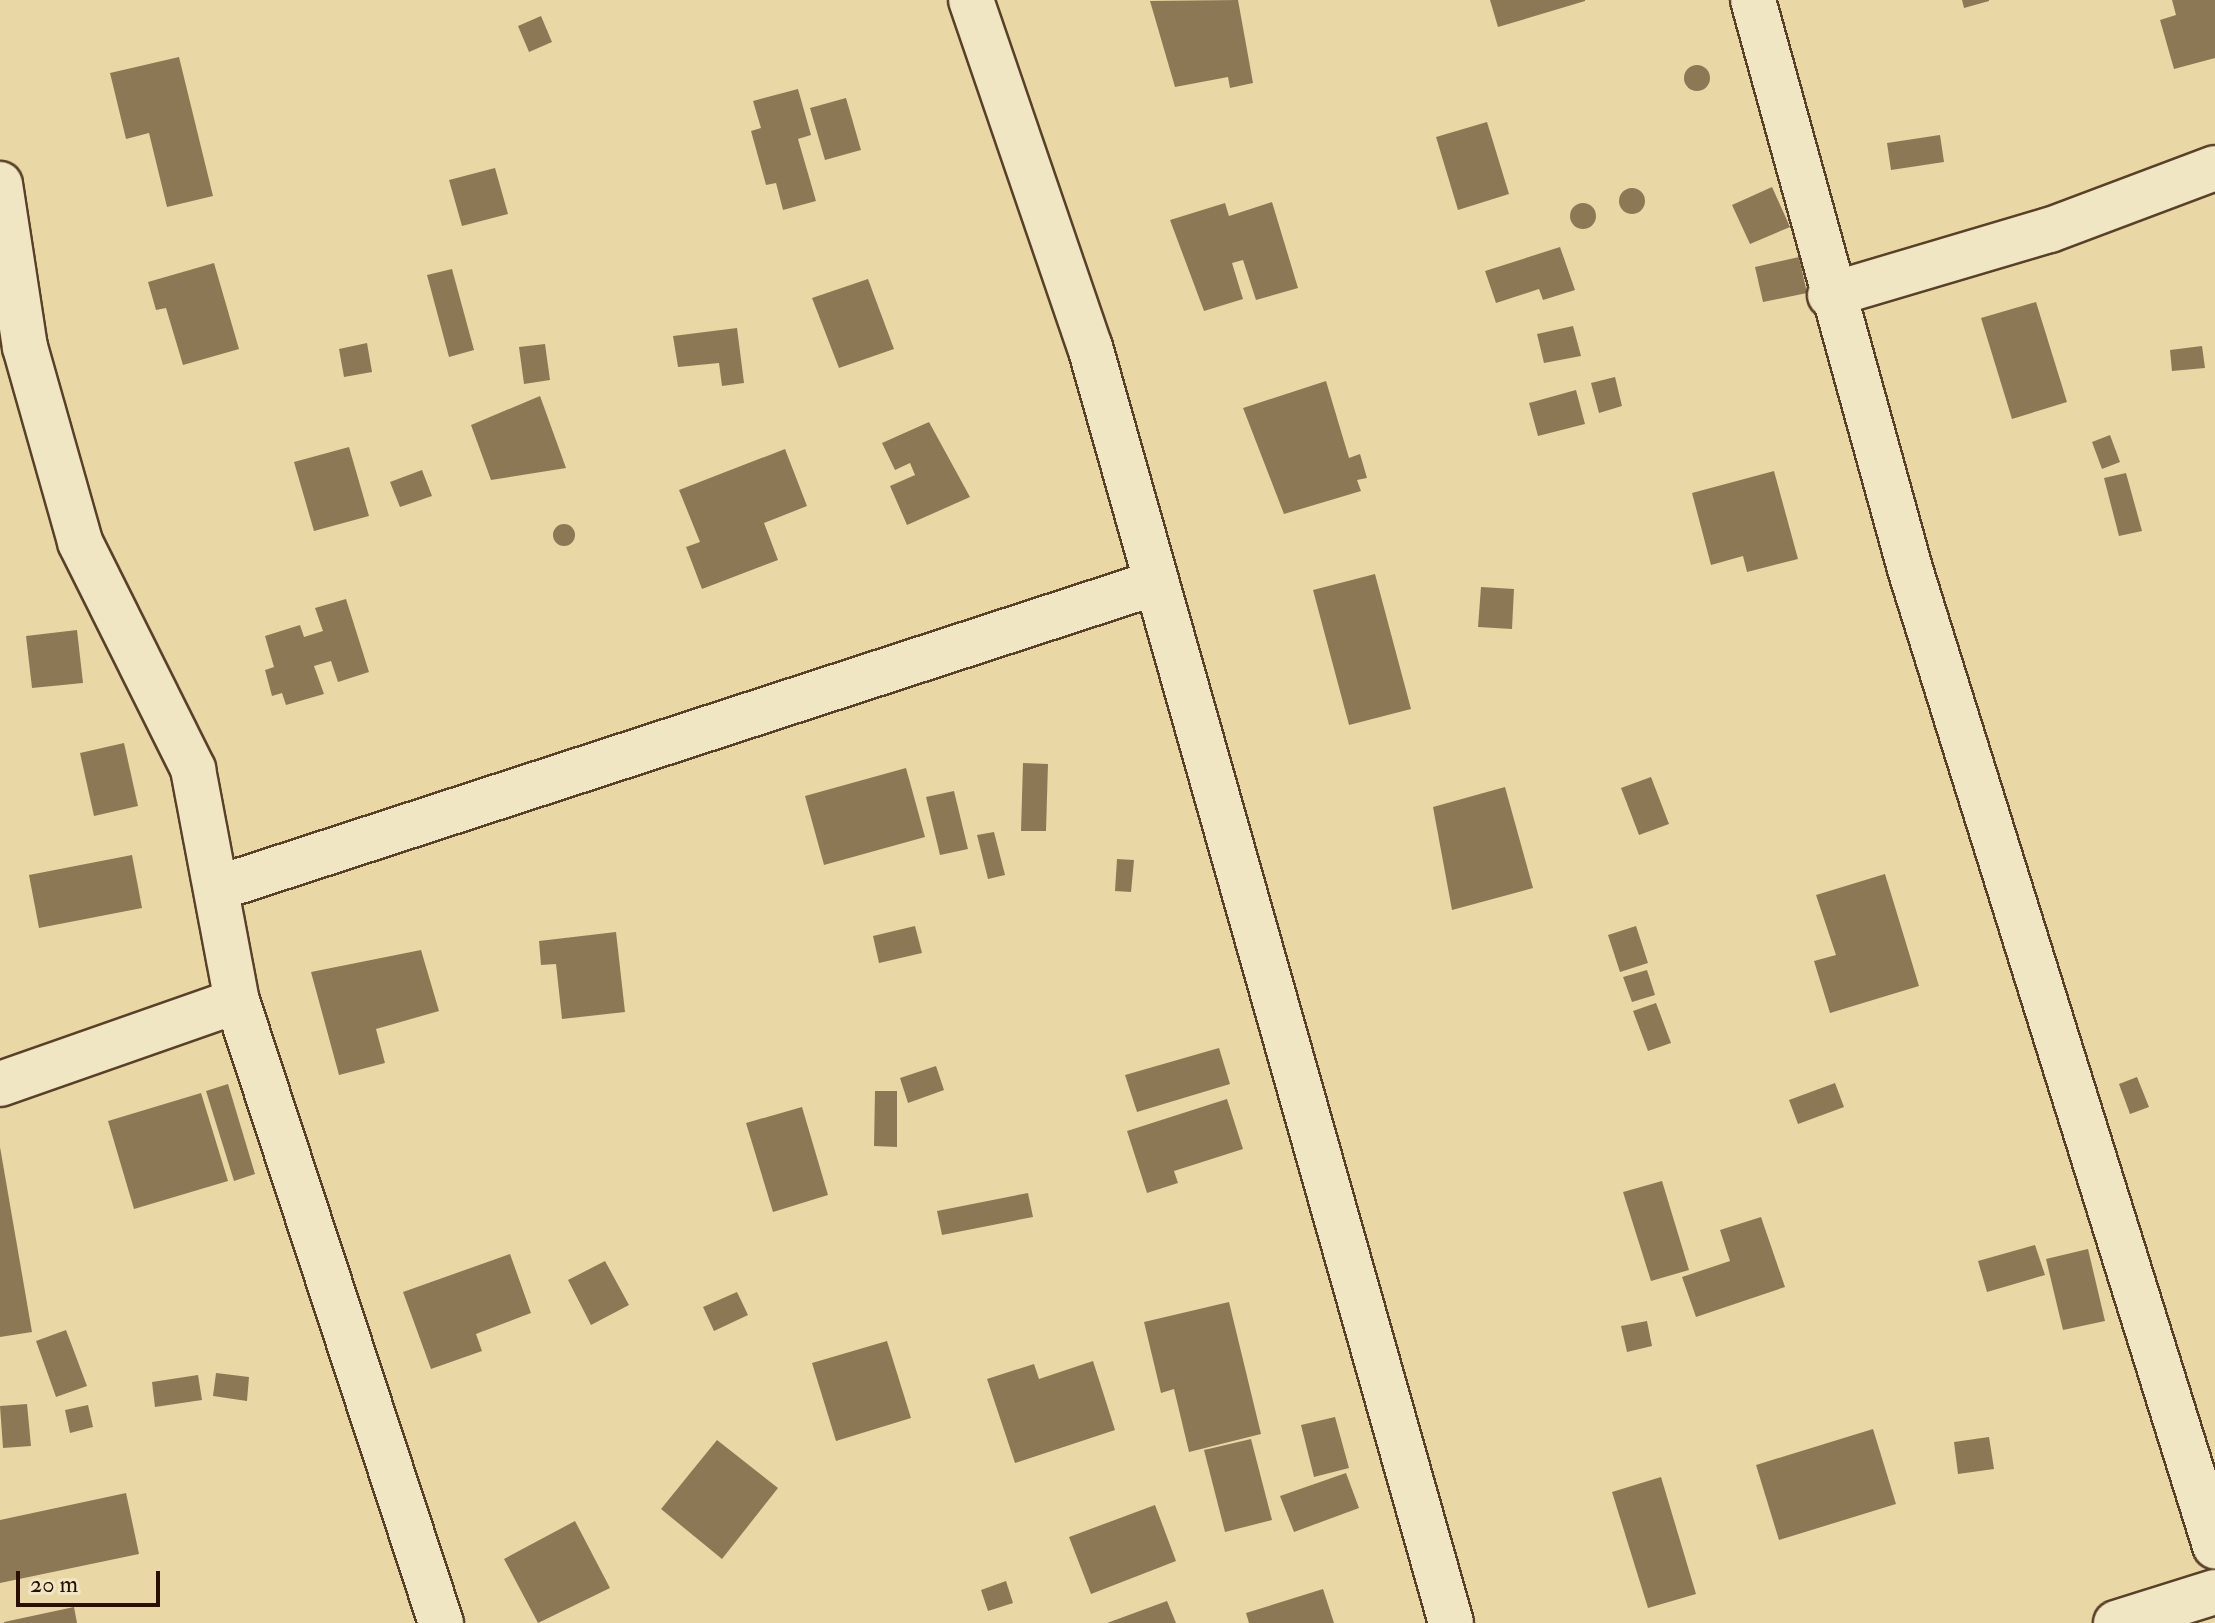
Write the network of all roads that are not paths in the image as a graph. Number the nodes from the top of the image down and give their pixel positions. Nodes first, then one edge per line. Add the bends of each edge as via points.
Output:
1 (971, 0) edge
2 (1753, 0) edge
3 (2215, 168) edge
4 (0, 184) edge
5 (1830, 295) junction
6 (12, 351) edge
7 (1155, 583) junction
8 (218, 888) junction
9 (237, 1001) junction
10 (0, 1084) edge
11 (2215, 1546) edge
12 (2215, 1592) edge
13 (441, 1623) edge
14 (1451, 1623) edge
15 (2116, 1623) edge

1 - 7 street via 1090,347
2 - 5 street
3 - 5 street via 2050,230
4 - 6 street
5 - 11 street via 2075,1110
6 - 8 street via 80,542 193,769
7 - 8 street
7 - 14 street
8 - 9 street
9 - 10 street
9 - 13 street
12 - 15 street

